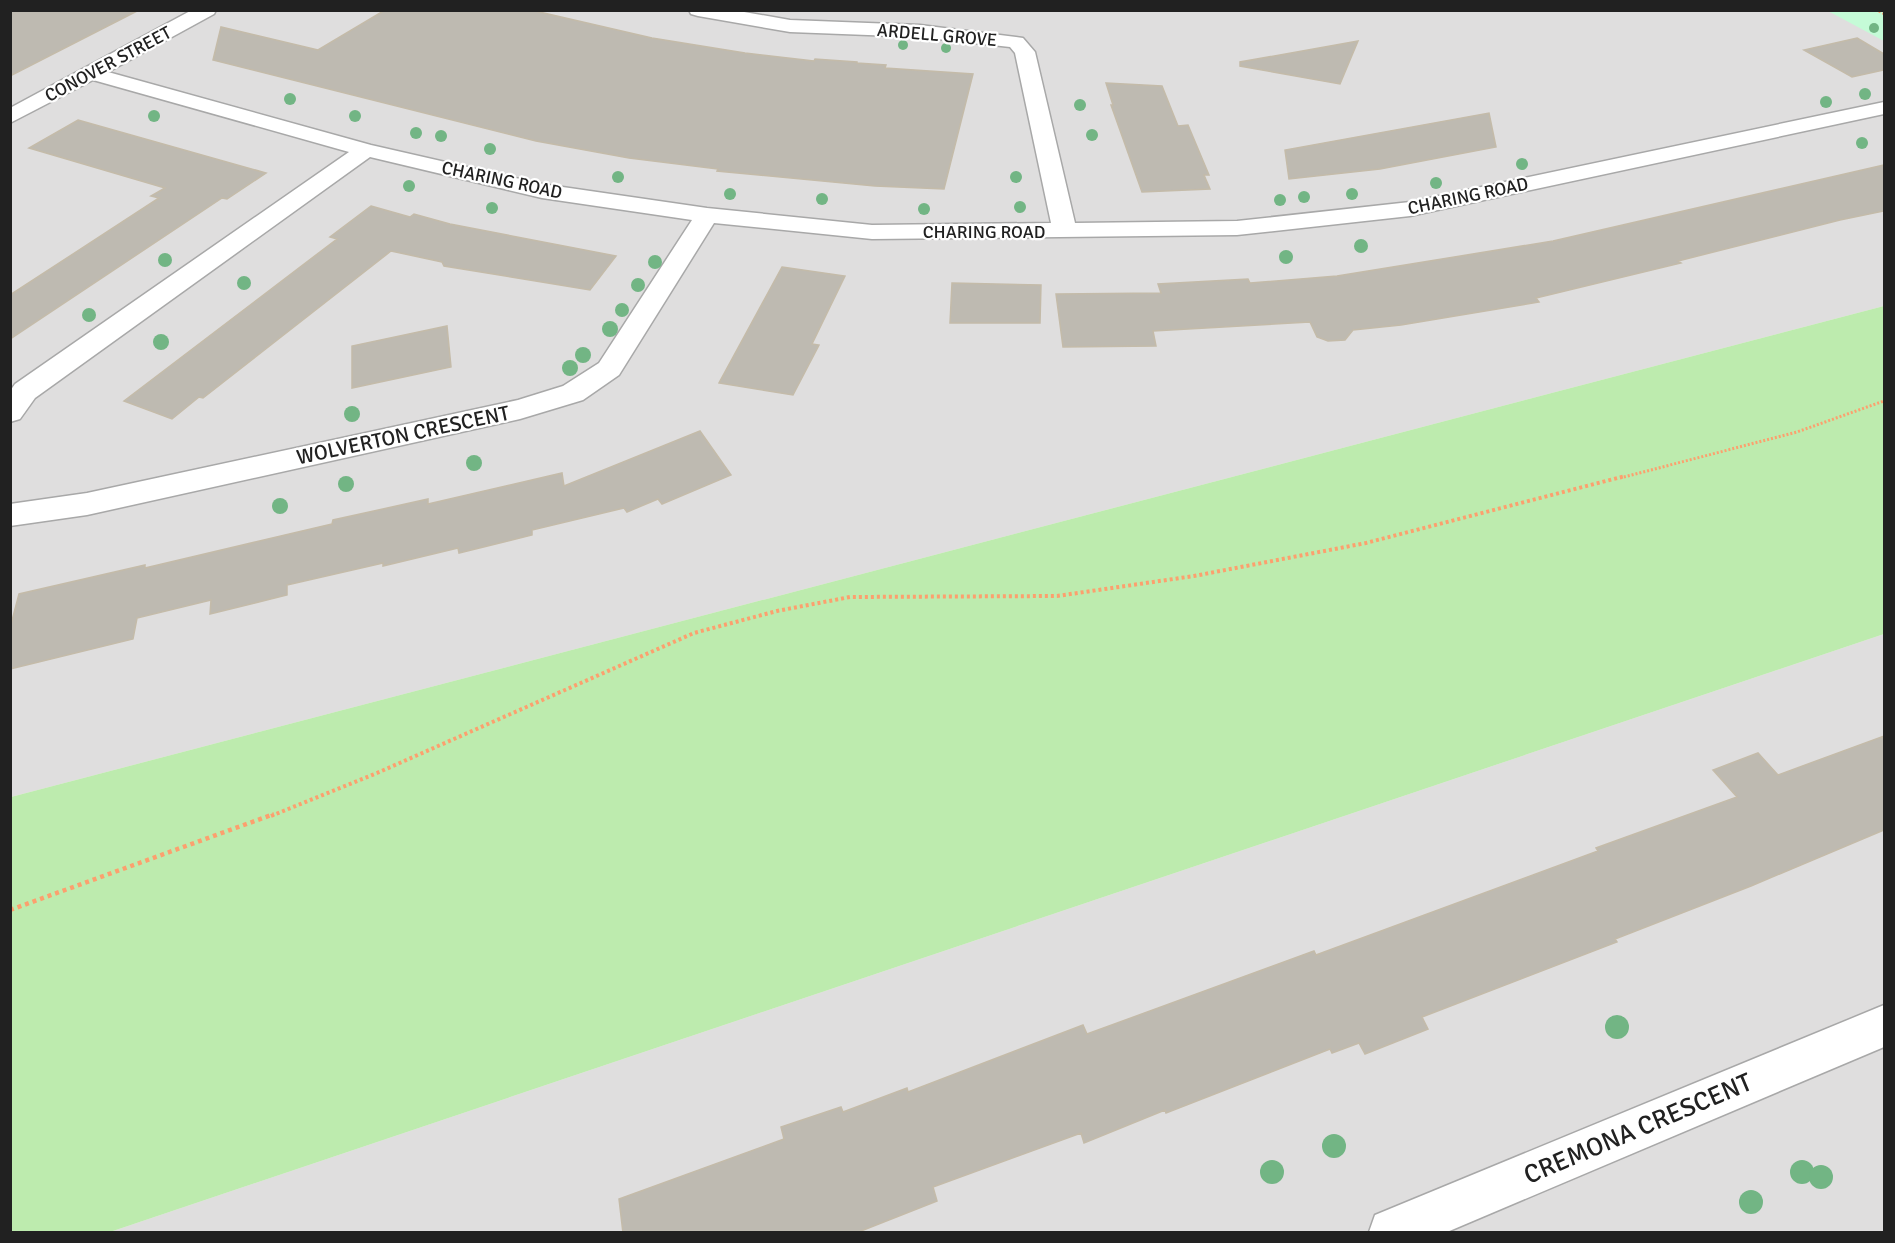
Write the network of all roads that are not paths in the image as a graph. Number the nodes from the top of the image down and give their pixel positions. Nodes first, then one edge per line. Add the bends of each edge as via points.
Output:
1 (207, 10) edge
2 (698, 10) edge
3 (90, 73) junction
4 (1884, 108) edge
5 (10, 117) edge
6 (366, 150) junction
7 (707, 215) junction
8 (1065, 231) junction
9 (10, 412) edge
10 (10, 515) edge
11 (1884, 1026) edge
12 (1392, 1233) edge

1 - 3 street, CONOVER STREET
2 - 8 street, ARDELL GROVE via 790,26 920,31 1016,42 1025,52
3 - 5 street, CONOVER STREET
3 - 6 street, CHARING ROAD
4 - 8 street, CHARING ROAD via 1410,209 1237,228
6 - 7 street, CHARING ROAD via 542,191
6 - 9 street via 25,392
7 - 8 street, CHARING ROAD via 872,232
7 - 10 street, WOLVERTON CRESCENT via 609,369 573,393 520,409 87,504
11 - 12 street, CREMONA CRESCENT

